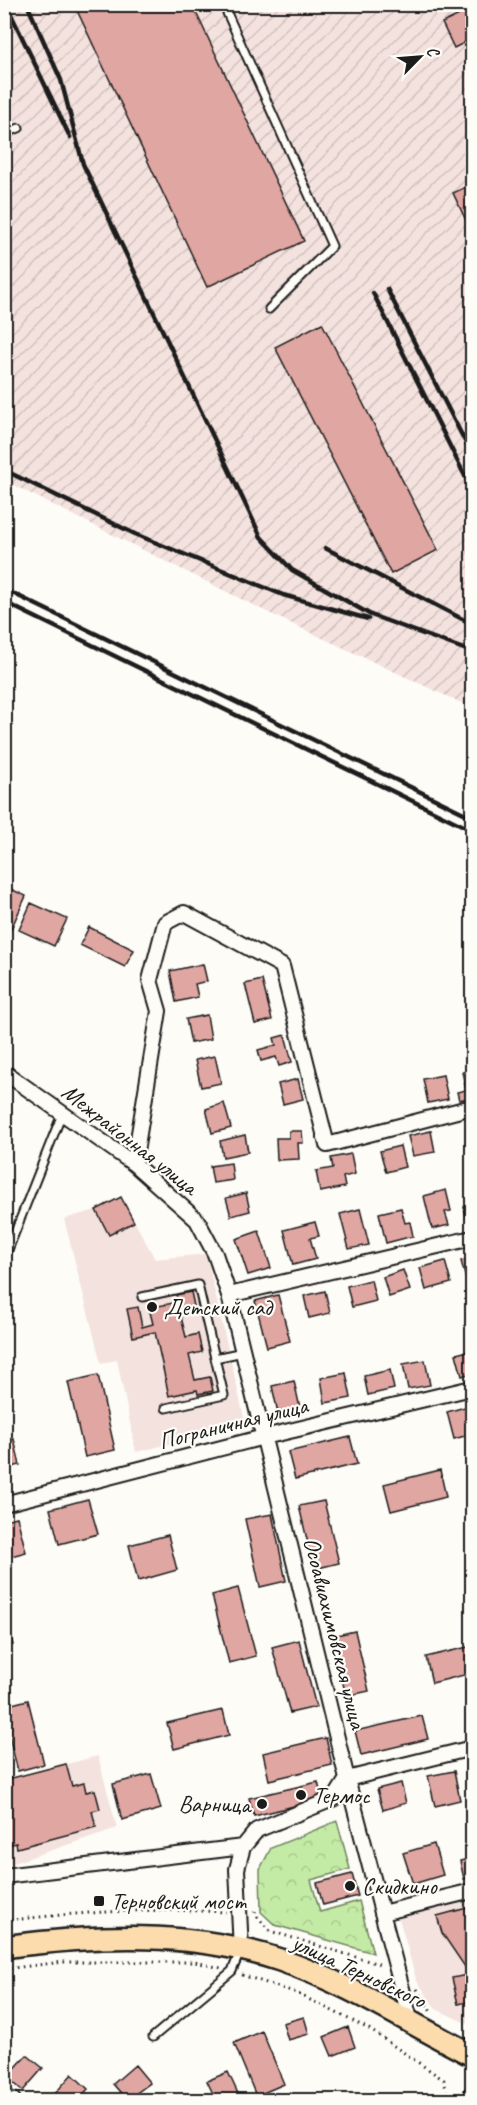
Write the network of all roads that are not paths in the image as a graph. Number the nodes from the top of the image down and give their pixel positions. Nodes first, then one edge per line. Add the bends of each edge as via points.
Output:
1 (223, 4) edge
2 (19, 128) dead end
3 (4, 134) edge
4 (269, 309) dead end
5 (4, 1072) edge
6 (472, 1107) edge
7 (62, 1114) junction
8 (134, 1164) junction
9 (472, 1238) edge
10 (216, 1254) joint
11 (4, 1260) edge
12 (229, 1295) junction
13 (142, 1298) dead end
14 (243, 1352) junction
15 (215, 1358) junction
16 (472, 1388) edge
17 (166, 1408) dead end
18 (264, 1437) junction
19 (4, 1504) edge
20 (472, 1748) edge
21 (347, 1779) junction
22 (243, 1847) junction
23 (4, 1876) edge
24 (472, 1891) edge
25 (382, 1913) junction
26 (4, 1947) edge
27 (241, 1950) junction
28 (411, 2023) junction
29 (153, 2037) dead end
30 (472, 2055) edge
31 (472, 2093) edge
32 (4, 2097) edge
33 (13, 2100) edge
34 (470, 2100) edge

1 - 4 lane via 332,246
2 - 3 lane
5 - 7 street, Межрайонная улица
6 - 8 street via 327,1145 282,966 184,913 165,923 150,980 159,1011
7 - 8 street, Межрайонная улица
7 - 11 lane
8 - 10 street, Межрайонная улица via 197,1220
9 - 12 street
10 - 12 street, Осоавиахимовская улица
12 - 14 street, Осоавиахимовская улица
13 - 15 lane via 198,1285
14 - 15 lane
14 - 18 street, Осоавиахимовская улица
15 - 17 lane via 224,1395
16 - 18 street, Пограничная улица
18 - 19 street, Пограничная улица
18 - 21 street, Осоавиахимовская улица
20 - 21 street
21 - 22 street via 335,1798 257,1830
21 - 25 street, Осоавиахимовская улица
22 - 23 street
22 - 27 street via 237,1869
24 - 25 street
25 - 28 street, Осоавиахимовская улица
26 - 27 main road, улица Терновского via 152,1936
27 - 28 main road, улица Терновского via 280,1960 347,1988
27 - 29 lane via 232,1971
28 - 30 main road, улица Терновского
31 - 34 street
32 - 33 street

